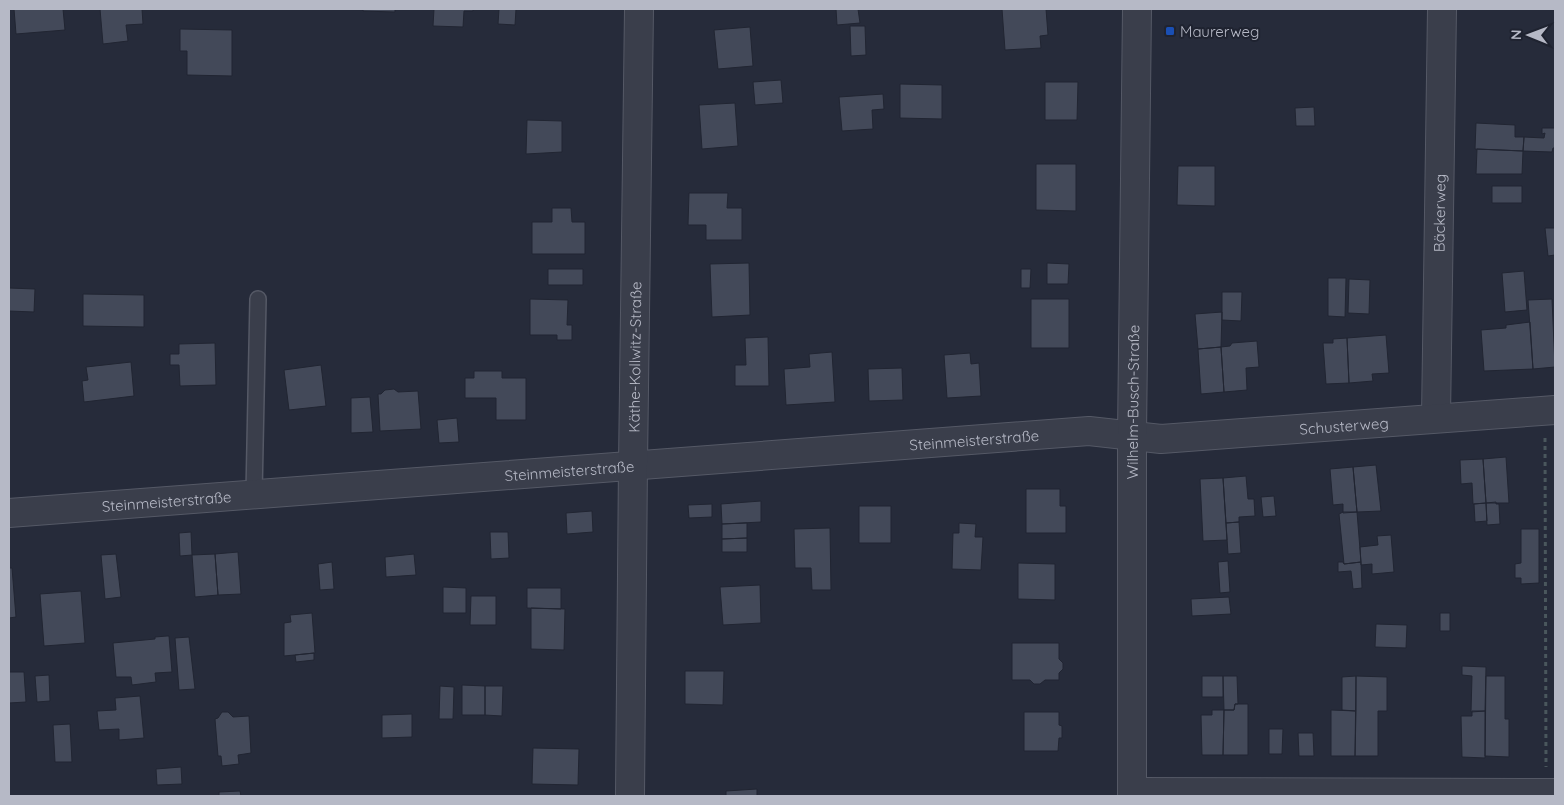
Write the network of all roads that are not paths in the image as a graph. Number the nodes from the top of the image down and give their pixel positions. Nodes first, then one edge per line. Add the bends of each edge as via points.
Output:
1 (640, 9) edge
2 (1137, 9) edge
3 (1442, 9) edge
4 (258, 299) dead end
5 (1550, 410) edge
6 (1436, 417) junction
7 (1132, 435) junction
8 (632, 464) junction
9 (254, 494) junction
10 (9, 513) edge
11 (1132, 794) edge
12 (1549, 794) edge
13 (630, 796) edge

1 - 8 street, Käthe-Kollwitz-Straße
2 - 7 street, Wilhelm-Busch-Straße
3 - 6 street, Bäckerweg
4 - 9 lane
5 - 6 street, Schusterweg
6 - 7 street, Schusterweg via 1160,439
7 - 8 street, Steinmeisterstraße via 1089,431
7 - 11 street, Wilhelm-Busch-Straße
8 - 9 street, Steinmeisterstraße
8 - 13 street, Käthe-Kollwitz-Straße
9 - 10 street, Steinmeisterstraße
11 - 12 street

